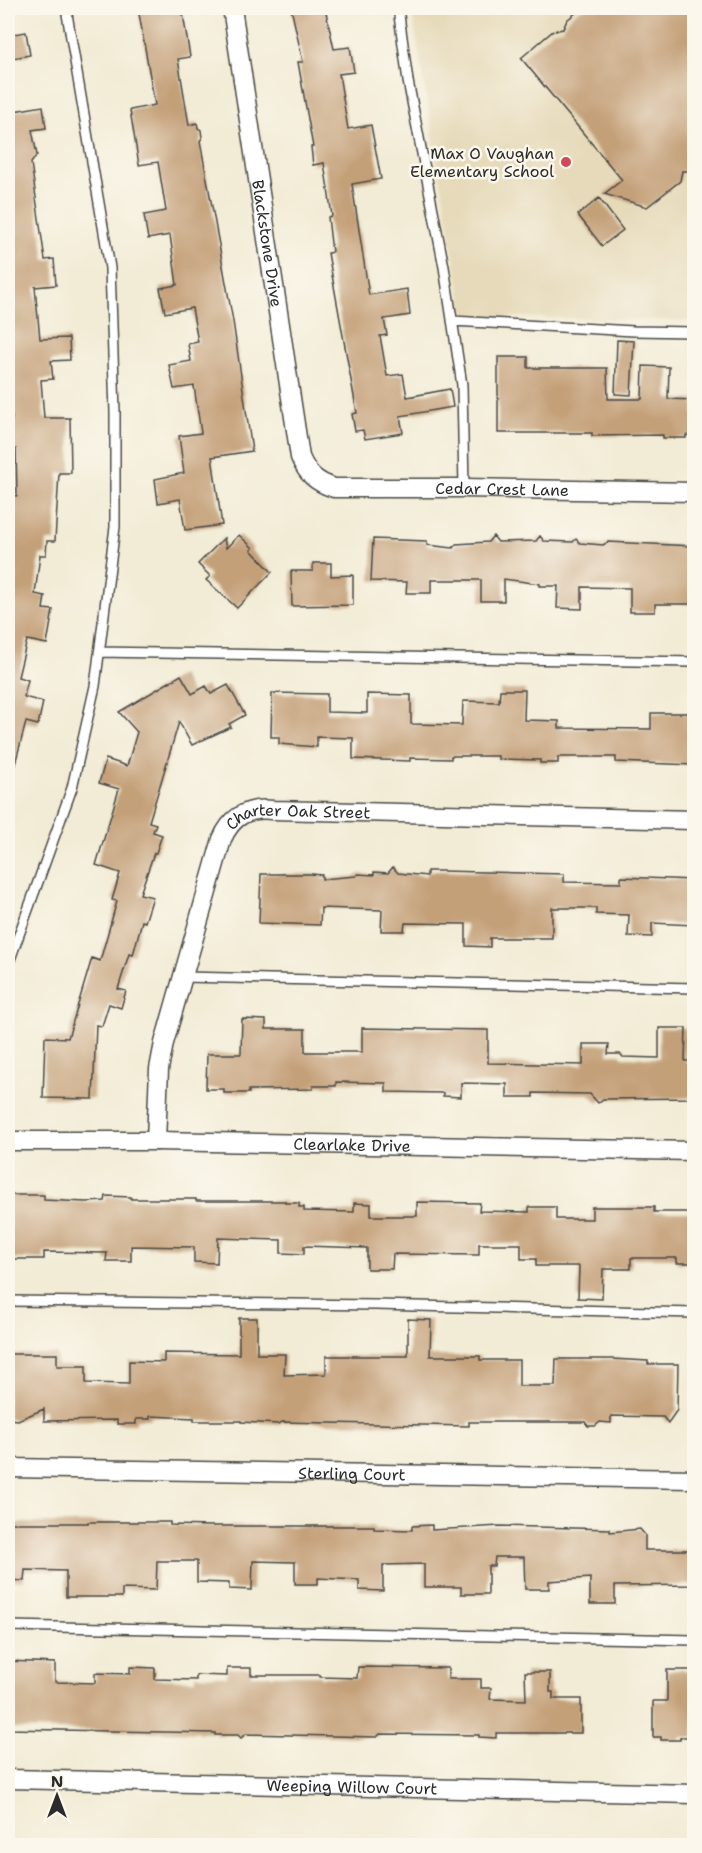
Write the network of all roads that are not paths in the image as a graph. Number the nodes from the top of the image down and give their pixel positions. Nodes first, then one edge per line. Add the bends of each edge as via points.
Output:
1 (66, 8) edge
2 (232, 8) edge
3 (398, 8) edge
4 (452, 321) junction
5 (694, 332) edge
6 (312, 477) joint
7 (464, 488) junction
8 (694, 492) edge
9 (99, 652) junction
10 (694, 662) edge
11 (694, 820) edge
12 (8, 965) edge
13 (183, 977) junction
14 (694, 988) edge
15 (156, 1141) junction
16 (8, 1142) edge
17 (694, 1151) edge
18 (8, 1301) edge
19 (694, 1313) edge
20 (8, 1468) edge
21 (694, 1479) edge
22 (8, 1626) edge
23 (694, 1640) edge
24 (8, 1779) edge
25 (694, 1794) edge

1 - 9 lane via 110,268 115,527
2 - 6 street, Blackstone Drive via 300,456
3 - 4 lane
4 - 5 lane
4 - 7 lane via 462,385
6 - 7 street, Cedar Crest Lane via 334,488
7 - 8 street, Cedar Crest Lane
9 - 10 lane
9 - 12 lane via 72,788
11 - 13 street, Charter Oak Street via 260,808 248,811 232,822 222,838
13 - 14 lane
13 - 15 street, Charter Oak Street via 159,1069
15 - 16 street, Clearlake Drive
15 - 17 street, Clearlake Drive
18 - 19 lane
20 - 21 street, Sterling Court
22 - 23 lane
24 - 25 street, Weeping Willow Court

